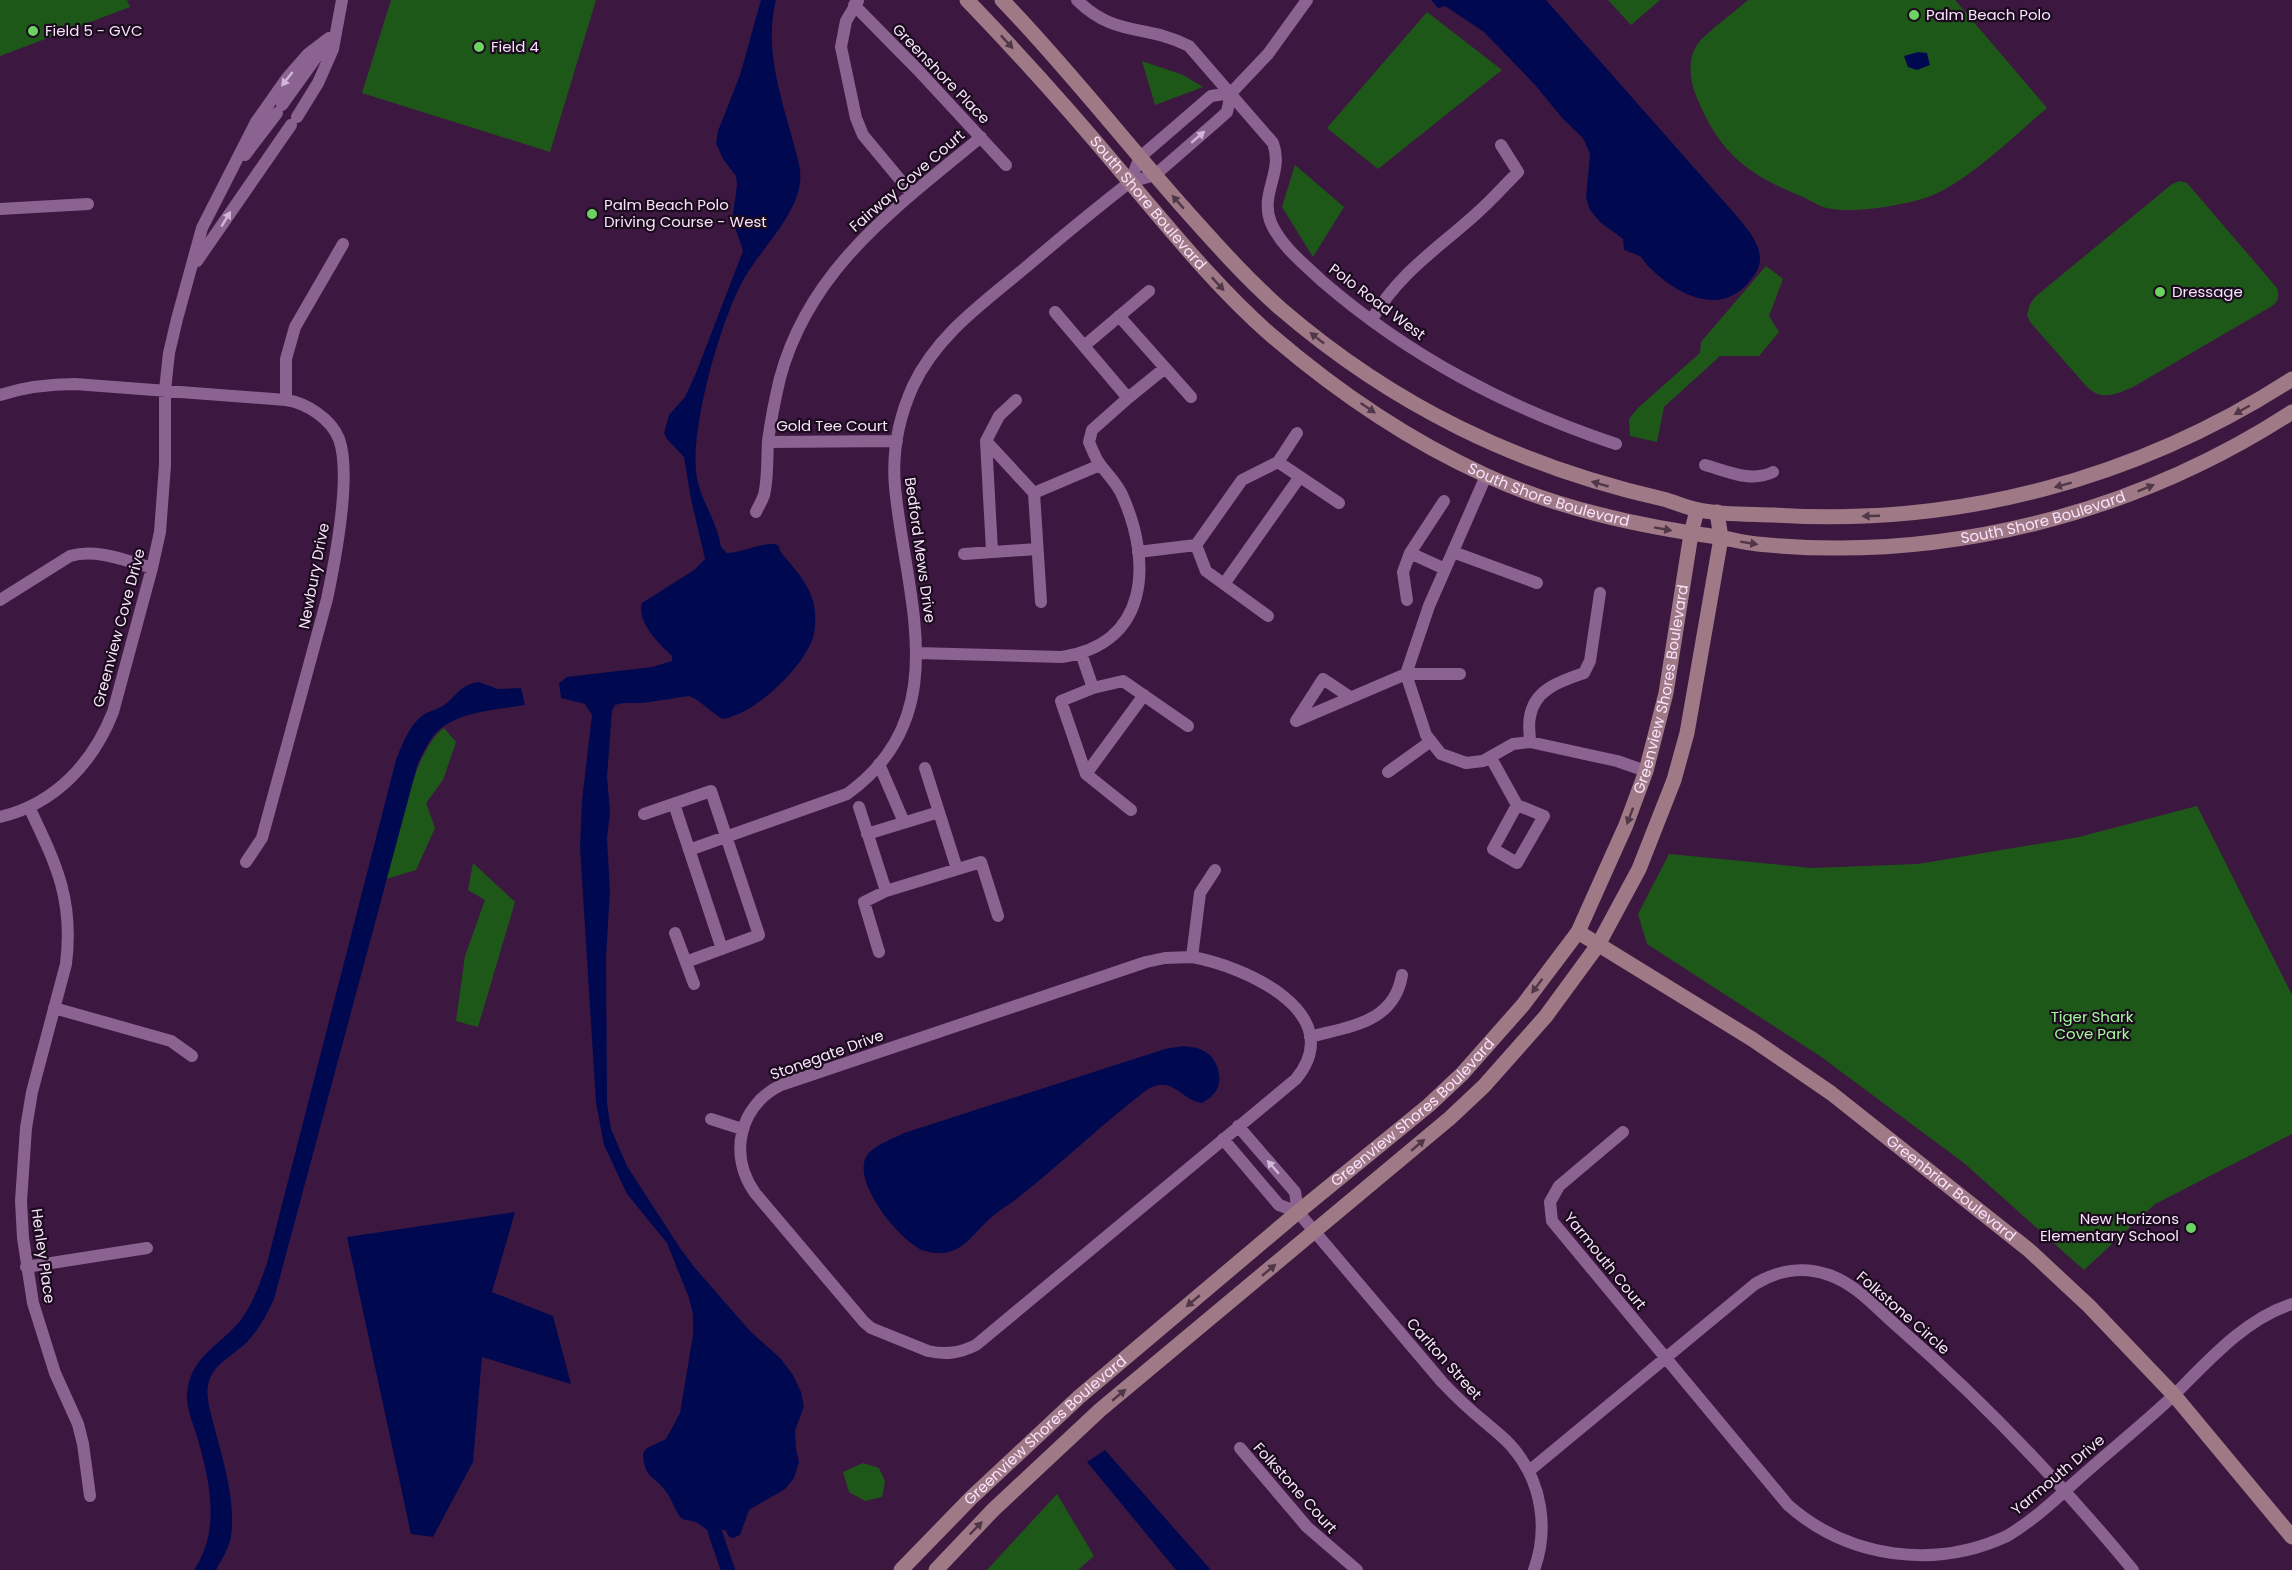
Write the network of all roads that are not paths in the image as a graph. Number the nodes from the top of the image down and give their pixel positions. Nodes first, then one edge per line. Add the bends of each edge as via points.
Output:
1 (342, 0) edge
2 (967, 0) edge
3 (1002, 0) edge
4 (1077, 0) edge
5 (1307, 0) edge
6 (856, 3) edge
7 (338, 20) junction
8 (329, 38) junction
9 (1231, 93) junction
10 (981, 137) junction
11 (1501, 145) dead end
12 (1140, 157) junction
13 (1006, 165) dead end
14 (1155, 175) junction
15 (1130, 182) junction
16 (224, 185) junction
17 (912, 194) junction
18 (88, 204) dead end
19 (0, 209) edge
20 (343, 244) dead end
21 (193, 267) junction
22 (1149, 291) dead end
23 (1055, 312) dead end
24 (1119, 316) junction
25 (1372, 319) junction
26 (1084, 346) junction
27 (1165, 368) junction
28 (2292, 379) edge
29 (165, 390) junction
30 (0, 395) edge
31 (1191, 397) dead end
32 (1128, 398) junction
33 (286, 400) junction
34 (1016, 400) dead end
35 (2292, 412) edge
36 (1297, 433) dead end
37 (897, 441) junction
38 (986, 441) junction
39 (768, 442) junction
40 (1616, 444) dead end
41 (1278, 462) junction
42 (1100, 465) junction
43 (1705, 465) dead end
44 (1773, 472) dead end
45 (1486, 476) junction
46 (1299, 478) junction
47 (1034, 493) junction
48 (1444, 501) dead end
49 (1339, 503) dead end
50 (1697, 510) junction
51 (756, 512) dead end
52 (1717, 512) junction
53 (1691, 534) junction
54 (1721, 538) junction
55 (1196, 545) junction
56 (1037, 549) junction
57 (992, 551) junction
58 (1138, 552) junction
59 (1453, 552) junction
60 (1410, 553) junction
61 (964, 554) dead end
62 (152, 568) junction
63 (1445, 569) junction
64 (1537, 583) dead end
65 (1224, 584) junction
66 (1600, 593) dead end
67 (0, 600) edge
68 (1407, 600) dead end
69 (1041, 602) dead end
70 (1268, 616) dead end
71 (917, 653) junction
72 (1081, 653) junction
73 (1406, 674) junction
74 (1460, 674) dead end
75 (1093, 688) junction
76 (1144, 695) junction
77 (1350, 697) dead end
78 (1188, 726) dead end
79 (1431, 741) junction
80 (1530, 742) junction
81 (1491, 758) junction
82 (879, 764) junction
83 (925, 768) dead end
84 (1646, 771) junction
85 (1388, 772) dead end
86 (1086, 774) junction
87 (674, 804) junction
88 (1517, 805) junction
89 (29, 807) junction
90 (859, 807) dead end
91 (1131, 810) dead end
92 (939, 812) junction
93 (644, 814) dead end
94 (0, 817) edge
95 (904, 822) junction
96 (867, 834) junction
97 (726, 838) junction
98 (689, 850) junction
99 (246, 862) dead end
100 (957, 869) junction
101 (1215, 870) dead end
102 (886, 891) junction
103 (998, 916) dead end
104 (1578, 932) junction
105 (675, 933) dead end
106 (1598, 945) junction
107 (722, 949) junction
108 (879, 952) dead end
109 (1192, 957) junction
110 (686, 962) junction
111 (1402, 975) dead end
112 (694, 984) dead end
113 (54, 1008) junction
114 (1310, 1037) junction
115 (192, 1056) dead end
116 (711, 1119) dead end
117 (1238, 1126) junction
118 (742, 1129) junction
119 (1623, 1132) dead end
120 (1223, 1139) junction
121 (1298, 1212) junction
122 (1315, 1232) junction
123 (147, 1248) dead end
124 (26, 1267) junction
125 (2292, 1304) edge
126 (1665, 1358) junction
127 (2174, 1395) junction
128 (1239, 1448) dead end
129 (1529, 1471) junction
130 (2065, 1490) junction
131 (90, 1496) dead end
132 (2292, 1537) edge
133 (901, 1570) edge
134 (936, 1570) edge
135 (1357, 1570) edge
136 (1534, 1570) edge
137 (2133, 1570) edge

1 - 7 street, Greenview Cove Drive
2 -> 15 street, South Shore Boulevard via 1068,108
3 - 12 street, South Shore Boulevard
4 - 9 street, Polo Road West via 1106,22 1189,46
5 - 9 street via 1268,54
6 - 10 street, Greenshore Place
6 - 17 street via 846,21 841,47 856,118 863,135
7 - 8 street, Greenview Cove Drive
21 -> 7 street, Greenview Cove Drive via 318,83 333,49
8 - 16 street, Greenview Cove Drive
8 -> 16 street, Greenview Cove Drive via 287,78 256,122
9 - 12 street via 1211,96
14 -> 9 street via 1227,112
9 - 25 street, Polo Road West via 1273,143 1276,152 1276,170 1267,205 1275,231 1313,273
10 - 13 street, Greenshore Place
10 - 17 street, Fairway Cove Court
11 - 25 street via 1518,172 1476,214 1414,265
12 - 14 street, South Shore Boulevard
12 - 15 street
14 - 15 street
50 -> 14 street, South Shore Boulevard via 1535,463 1479,439 1394,392 1314,337 1277,305 1228,258
15 - 37 street, Bedford Mews Drive via 949,333 914,386
15 -> 45 street, South Shore Boulevard via 1232,298 1305,364 1386,421
16 - 21 street, Greenview Cove Drive via 202,228
17 - 39 street, Fairway Cove Court via 856,244 814,300 782,373
18 - 19 street
20 - 33 street via 295,327 286,359
21 - 29 street, Greenview Cove Drive via 177,318
22 - 24 street
23 - 26 street
24 - 26 street
24 - 27 street
25 - 40 street, Polo Road West via 1410,348 1503,400
26 - 32 street
27 - 31 street
27 - 32 street
28 -> 52 street, South Shore Boulevard via 2235,414 2158,451 2031,494 1887,516
29 - 30 street via 50,384
29 - 33 street, Newbury Drive
29 - 62 street, Greenview Cove Drive via 164,499
32 - 42 street via 1092,430 1089,442
33 - 99 street, Newbury Drive via 296,401 322,416 338,439 342,458 340,520 327,599 269,816 262,838
34 - 38 street via 999,416
54 -> 35 street, South Shore Boulevard via 1802,547 1888,546 1948,540 2035,523 2164,480 2242,442
36 - 41 street
37 - 39 street, Gold Tee Court
37 - 71 street, Bedford Mews Drive via 895,487
38 - 47 street
38 - 57 street
39 - 51 street, Fairway Cove Court via 764,495
41 - 46 street
41 - 55 street via 1242,480
42 - 47 street
42 - 58 street via 1123,496
43 - 44 street via 1750,477
45 -> 53 street, South Shore Boulevard via 1625,522
45 - 59 street
46 - 49 street
46 - 65 street
47 - 56 street
48 - 60 street
50 - 52 street, South Shore Boulevard
50 - 53 street, Greenview Shores Boulevard
52 - 54 street, Greenview Shores Boulevard
53 - 54 street, South Shore Boulevard
53 - 84 street, Greenview Shores Boulevard via 1666,693
54 - 106 street, Greenview Shores Boulevard via 1695,698 1674,780 1639,869
55 - 58 street
55 - 65 street via 1206,571
56 - 57 street
56 - 69 street
57 - 61 street
58 - 72 street via 1140,582 1132,610 1114,633
59 - 63 street
59 - 64 street
60 - 63 street
60 - 68 street via 1403,572
62 - 67 street via 80,553
62 - 89 street, Greenview Cove Drive via 105,732 74,775 50,796
63 - 73 street
65 - 70 street
66 - 80 street via 1590,661 1584,673 1552,684 1539,697 1530,716
71 - 72 street via 1052,657
71 - 82 street, Bedford Mews Drive via 909,710
72 - 75 street
73 - 74 street
73 - 77 street
73 - 79 street
75 - 76 street via 1123,681
75 - 86 street via 1061,701
76 - 78 street
76 - 86 street
79 - 81 street via 1442,754 1457,761
79 - 85 street
80 - 81 street via 1513,744
80 - 84 street
81 - 88 street
82 - 95 street
82 - 97 street, Bedford Mews Drive via 868,779 847,794
83 - 92 street
84 -> 104 street, Greenview Shores Boulevard
86 - 91 street
87 - 93 street
87 - 97 street via 711,792
87 - 98 street
88 - 88 street via 1493,849 1517,863 1544,816
89 - 94 street, Greenview Cove Drive
89 - 113 street, Henley Place via 60,877 69,920 66,964
90 - 96 street
92 - 95 street
92 - 100 street
95 - 96 street
96 - 102 street
97 - 98 street, Bedford Mews Drive
97 - 107 street via 759,935
98 - 107 street
100 - 102 street
100 - 103 street via 981,861
101 - 109 street via 1200,893
102 - 108 street via 864,902
104 - 106 street, Greenbriar Boulevard
104 -> 121 street, Greenview Shores Boulevard via 1523,1005 1462,1074 1429,1106
105 - 110 street
122 -> 106 street, Greenview Shores Boulevard via 1484,1086 1546,1016
106 - 127 street, Greenbriar Boulevard via 1752,1039 1831,1093 1947,1183 2089,1306
107 - 110 street
109 - 114 street, Stonegate Drive via 1231,966 1286,998 1304,1017
109 - 118 street, Stonegate Drive via 1146,962 782,1085 760,1099
110 - 112 street
111 - 114 street via 1393,1001 1380,1014
113 - 115 street via 171,1041
113 - 124 street, Henley Place via 26,1128 21,1201
114 - 117 street, Stonegate Drive via 1309,1055 1302,1072
116 - 118 street
117 - 120 street, Stonegate Drive
121 -> 117 street via 1294,1192
118 - 120 street, Stonegate Drive via 739,1152 749,1185 864,1322 928,1351 948,1353 984,1340
119 - 126 street, Yarmouth Court via 1559,1186 1553,1194 1550,1212 1556,1228
120 - 121 street via 1279,1205
121 - 122 street, Carlton Street
121 -> 133 street, Greenview Shores Boulevard via 1024,1446
122 - 129 street, Carlton Street via 1442,1382 1514,1448
134 -> 122 street, Greenview Shores Boulevard via 1000,1503 1093,1416
123 - 124 street
124 - 131 street, Henley Place via 43,1338 78,1424
125 - 127 street, Yarmouth Drive via 2249,1325
126 - 129 street, Folkstone Circle
126 - 130 street, Yarmouth Drive via 1788,1505 1824,1533 1847,1544 1897,1557 1957,1554 2005,1537
126 - 130 street, Folkstone Circle via 1763,1279 1800,1270 1828,1275 1846,1283 1928,1353
127 - 130 street, Yarmouth Drive
127 - 132 street, Greenbriar Boulevard
128 - 135 street, Folkstone Court via 1307,1527
129 - 136 street, Carlton Street via 1542,1524 1542,1543
130 - 137 street, Folkstone Circle

